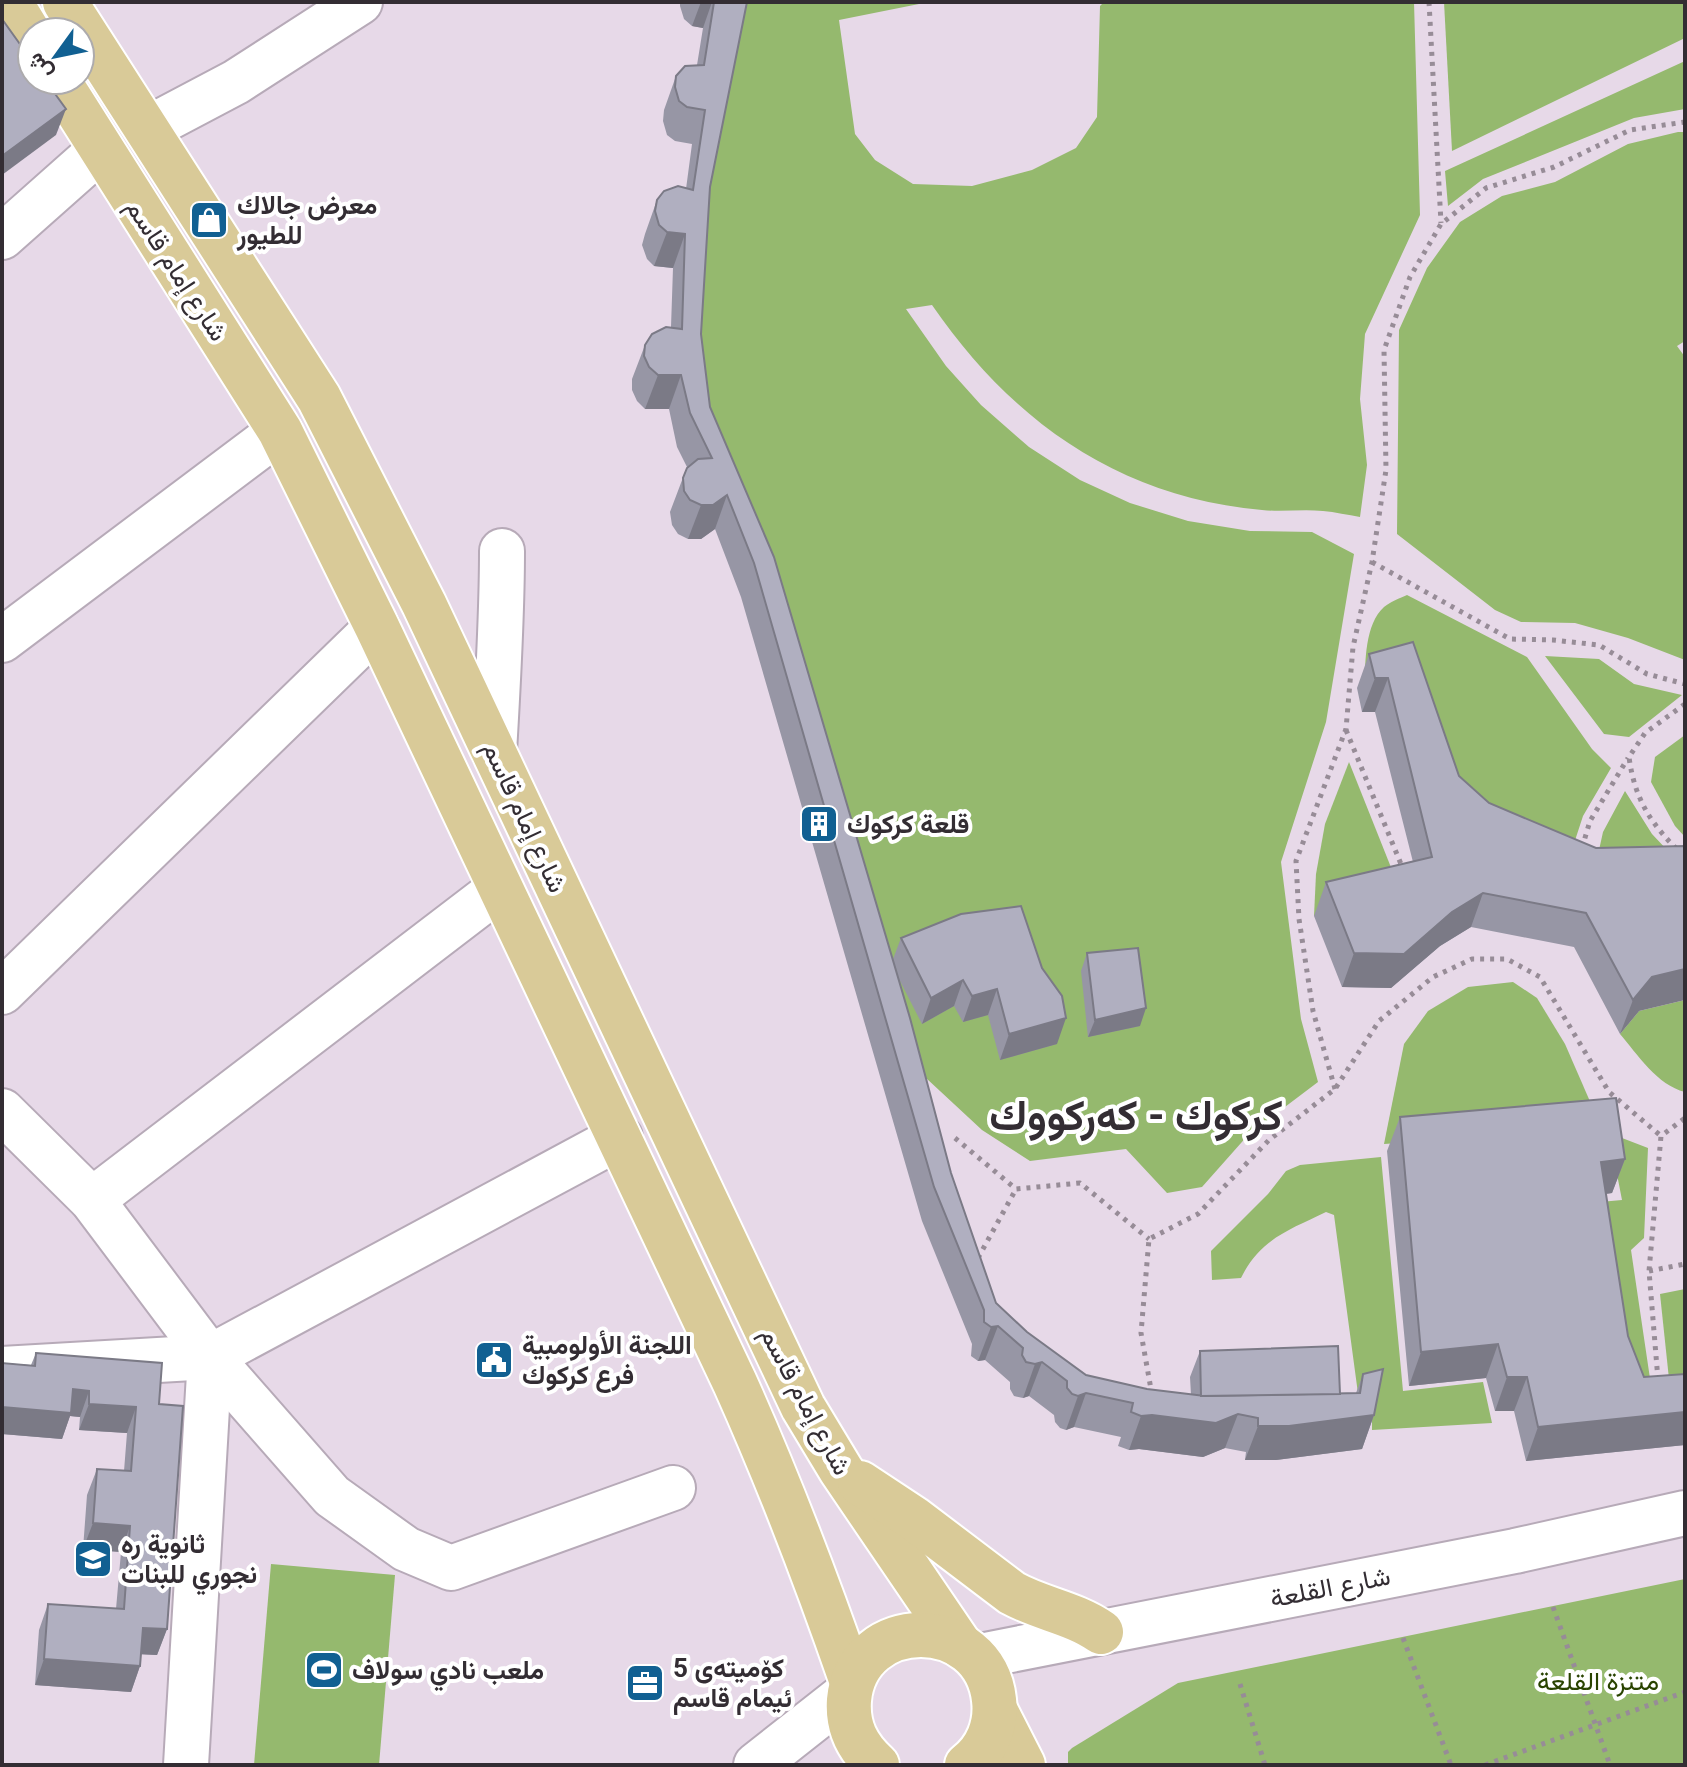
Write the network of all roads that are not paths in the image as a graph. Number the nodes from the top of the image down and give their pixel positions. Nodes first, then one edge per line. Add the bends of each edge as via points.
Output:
1 (65, 2) edge
2 (360, 2) edge
3 (68, 96) edge
4 (147, 129) junction
5 (100, 150) junction
6 (2, 237) edge
7 (280, 431) junction
8 (502, 551) dead end
9 (377, 627) junction
10 (2, 640) edge
11 (494, 752) junction
12 (500, 888) junction
13 (2, 992) edge
14 (2, 1111) edge
15 (620, 1137) junction
16 (92, 1200) junction
17 (210, 1357) junction
18 (2, 1369) edge
19 (841, 1470) junction
20 (673, 1488) dead end
21 (1685, 1513) edge
22 (1101, 1632) junction
23 (968, 1651) junction
24 (851, 1686) junction
25 (995, 1710) junction
26 (186, 1765) edge
27 (756, 1765) edge
28 (877, 1765) edge
29 (967, 1765) edge
30 (1023, 1765) edge

1 - 4 main road, شارع إمام قاسم
2 - 4 street via 236,82
3 - 5 main road, شارع إمام قاسم
4 - 11 main road, شارع إمام قاسم via 319,398
5 - 6 street
5 - 7 main road, شارع إمام قاسم
7 - 9 main road, شارع إمام قاسم
7 - 10 street
8 - 11 street
9 - 12 main road, شارع إمام قاسم
9 - 13 street
11 - 19 main road, شارع إمام قاسم via 803,1407
12 - 15 main road, شارع إمام قاسم
12 - 16 street
14 - 16 street
15 - 17 street
15 - 24 main road, شارع إمام قاسم via 773,1467
16 - 17 street
17 - 18 street
17 - 20 street via 332,1496 406,1549 451,1568
17 - 26 street
19 - 22 main road via 1012,1593 1082,1619
19 - 23 main road, شارع إمام قاسم
21 - 22 street, شارع القلعة
22 - 23 street, شارع القلعة
23 - 24 main road via 940,1636 898,1638 870,1655
23 - 25 main road, شارع إمام قاسم via 986,1673
24 - 27 street
24 - 28 main road, شارع إمام قاسم via 852,1734
25 - 29 main road via 984,1746
25 - 30 main road, شارع إمام قاسم

